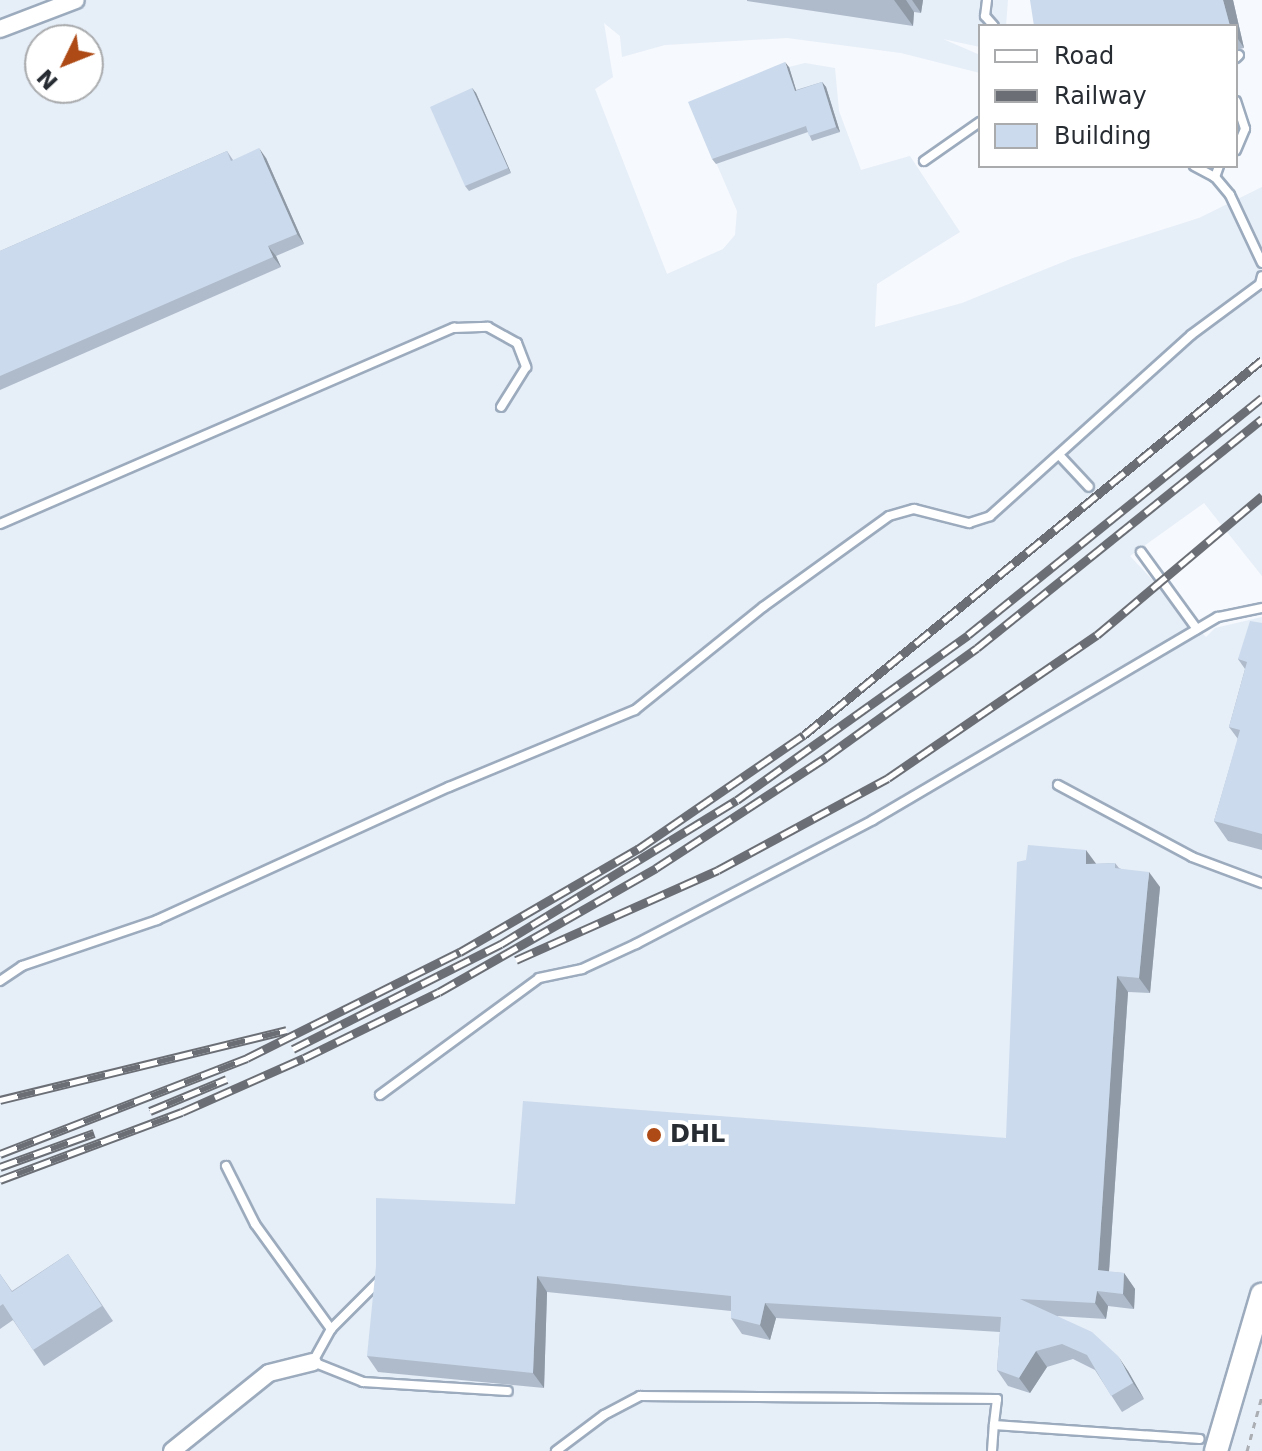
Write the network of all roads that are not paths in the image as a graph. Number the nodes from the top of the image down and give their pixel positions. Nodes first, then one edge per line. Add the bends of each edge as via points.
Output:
1 (76, 0) edge
2 (987, 0) edge
3 (992, 24) edge
4 (0, 29) edge
5 (1238, 107) edge
6 (978, 123) edge
7 (1238, 145) edge
8 (924, 161) dead end
9 (1198, 168) edge
10 (1218, 168) edge
11 (1215, 177) junction
12 (1262, 263) edge
13 (1262, 276) edge
14 (501, 407) dead end
15 (1060, 456) junction
16 (1089, 487) dead end
17 (0, 524) edge
18 (1141, 552) dead end
19 (1262, 608) edge
20 (1197, 629) junction
21 (1058, 785) dead end
22 (1262, 883) edge
23 (0, 981) edge
24 (380, 1095) dead end
25 (226, 1166) dead end
26 (380, 1280) edge
27 (1262, 1295) edge
28 (331, 1329) junction
29 (313, 1362) junction
30 (508, 1391) dead end
31 (994, 1425) junction
32 (1208, 1445) edge
33 (172, 1451) edge
34 (556, 1451) edge
35 (992, 1451) edge

1 - 4 street
2 - 3 lane via 985,16
5 - 7 lane via 1245,129
6 - 8 lane
9 - 11 lane
10 - 11 lane
11 - 12 lane via 1230,195
13 - 15 lane via 1260,284 1191,335
14 - 17 lane via 526,367 517,343 488,327 454,328
15 - 16 lane
15 - 23 lane via 981,520 969,523 914,509 868,526 635,710 449,787 157,920 22,966
18 - 20 lane
19 - 20 lane via 1218,617
20 - 24 lane via 803,857 582,969 539,978
21 - 22 lane via 1192,857
25 - 28 lane via 255,1224
26 - 28 lane
27 - 32 street
28 - 29 lane
29 - 30 lane via 363,1382
29 - 33 street via 269,1373
31 - 32 lane
31 - 34 lane via 997,1399 640,1396
31 - 35 lane

